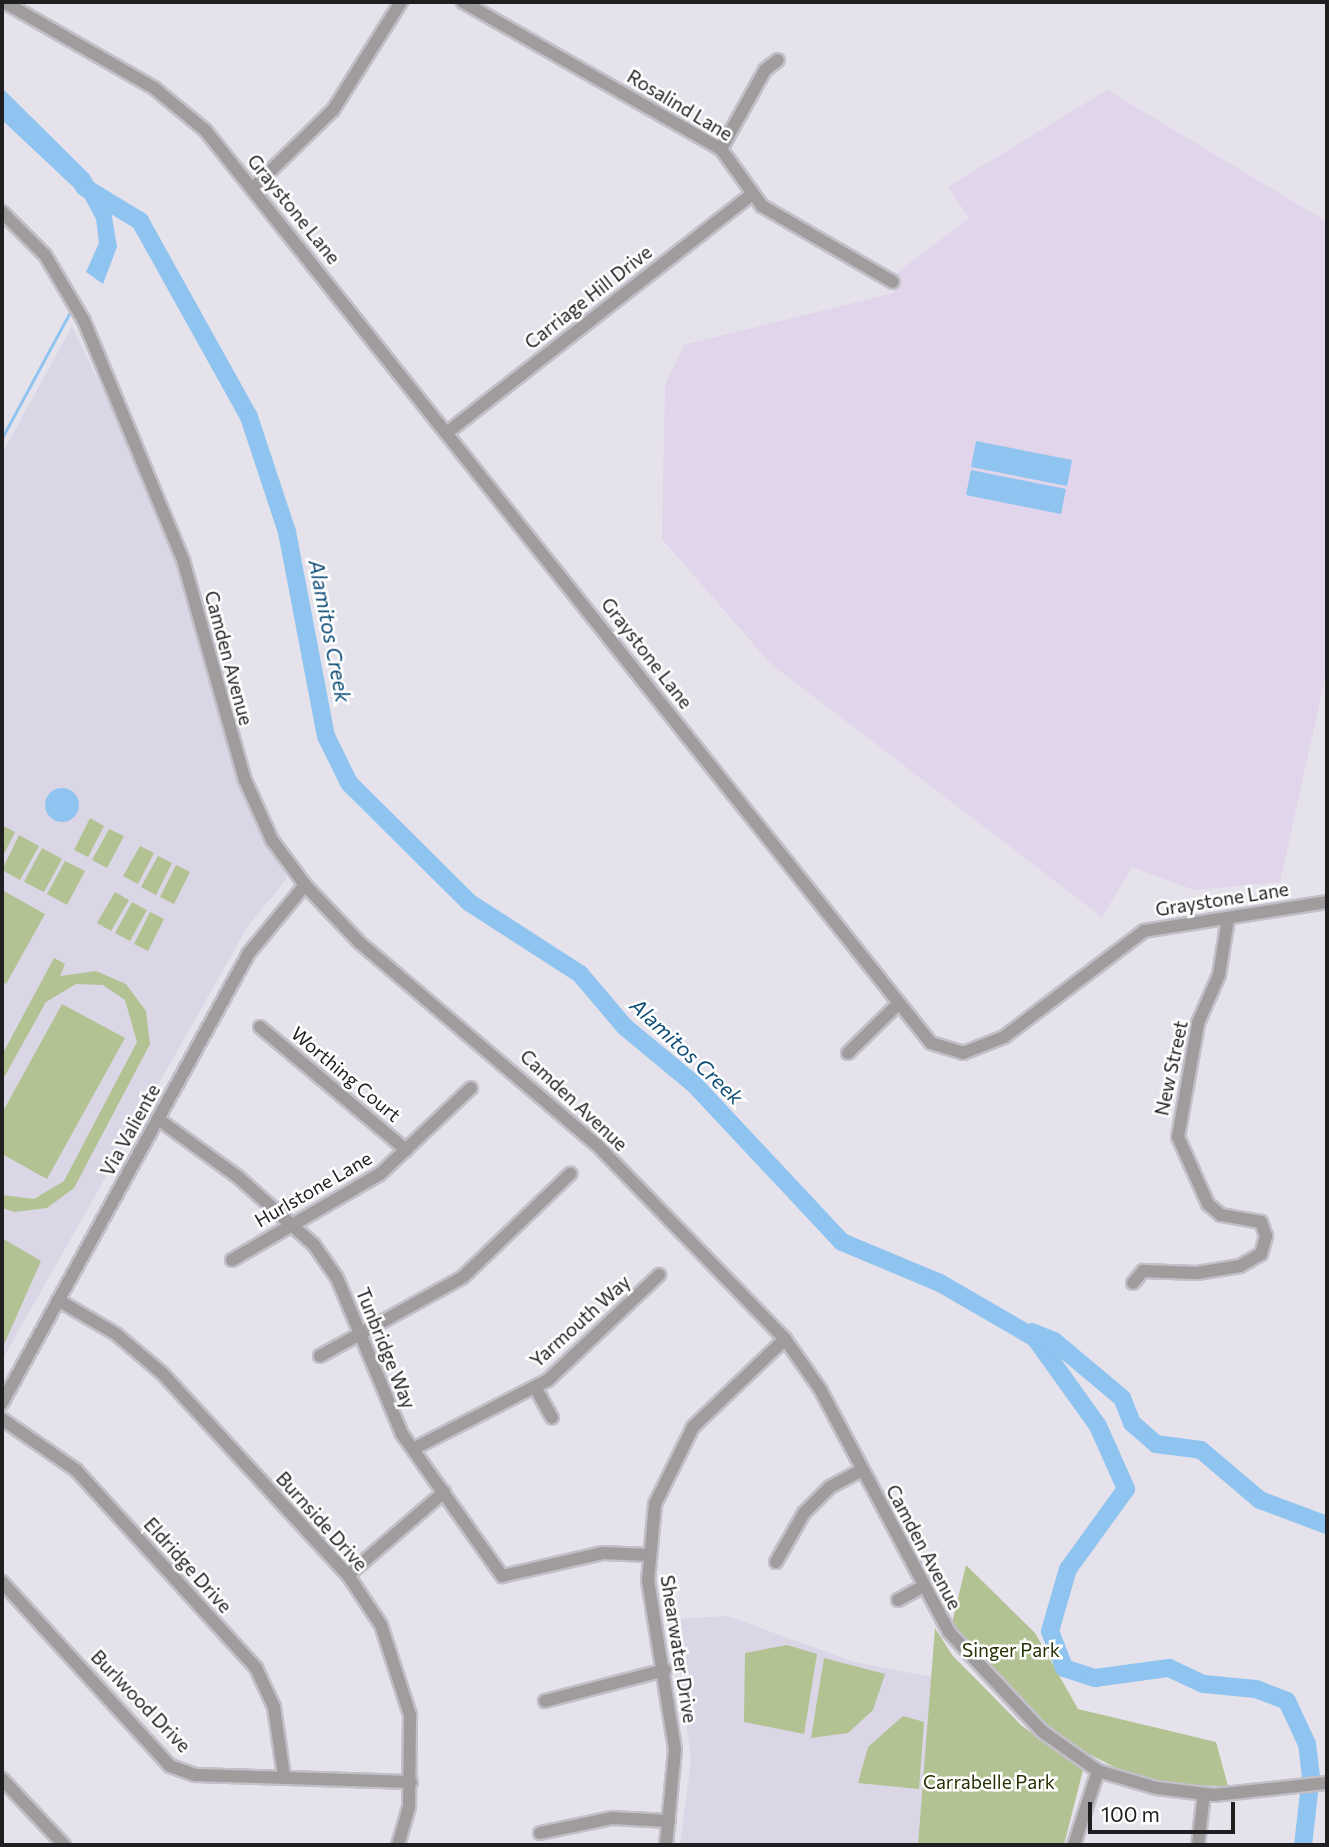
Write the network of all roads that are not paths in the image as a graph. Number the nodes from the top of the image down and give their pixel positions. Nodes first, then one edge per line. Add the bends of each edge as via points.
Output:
1 (5, 2) edge
2 (401, 2) edge
3 (463, 2) edge
4 (778, 61) dead end
5 (721, 149) junction
6 (253, 188) junction
7 (751, 195) junction
8 (2, 212) edge
9 (893, 282) dead end
10 (449, 431) junction
11 (305, 885) junction
12 (1327, 902) edge
13 (1228, 919) junction
14 (897, 1005) junction
15 (260, 1027) dead end
16 (848, 1053) dead end
17 (471, 1088) dead end
18 (158, 1119) junction
19 (406, 1150) junction
20 (570, 1174) dead end
21 (292, 1222) junction
22 (232, 1260) dead end
23 (659, 1275) dead end
24 (1133, 1283) dead end
25 (58, 1300) junction
26 (360, 1333) junction
27 (785, 1339) junction
28 (320, 1356) dead end
29 (535, 1387) junction
30 (2, 1403) edge
31 (552, 1418) dead end
32 (2, 1419) edge
33 (413, 1450) junction
34 (862, 1470) junction
35 (444, 1492) junction
36 (648, 1555) junction
37 (776, 1562) dead end
38 (348, 1575) junction
39 (2, 1582) edge
40 (922, 1587) junction
41 (898, 1600) dead end
42 (665, 1670) junction
43 (545, 1701) dead end
44 (1098, 1771) junction
45 (284, 1776) junction
46 (2, 1779) edge
47 (411, 1782) junction
48 (1327, 1783) edge
49 (1204, 1794) junction
50 (669, 1821) junction
51 (540, 1833) dead end
52 (64, 1845) edge
53 (398, 1845) edge
54 (666, 1845) edge
55 (1074, 1845) edge
56 (1198, 1845) edge

1 - 6 street, Graystone Lane via 182,109
2 - 6 street via 333,110
3 - 5 street, Rosalind Lane
4 - 5 street via 765,70
5 - 7 street, Rosalind Lane
6 - 10 street, Graystone Lane
7 - 9 street, Rosalind Lane
7 - 10 street, Carriage Hill Drive
8 - 11 street, Camden Avenue via 45,255 84,321 183,560 245,780 275,846
10 - 14 street, Graystone Lane
11 - 18 street, Via Valiente via 249,953
11 - 27 street, Camden Avenue via 359,942 597,1145
12 - 13 street, Graystone Lane
13 - 14 street, Graystone Lane via 1144,931 1003,1037 969,1052 947,1053 931,1043
13 - 24 street, New Street via 1219,975 1194,1040 1178,1137 1208,1204 1222,1215 1261,1222 1264,1245 1261,1254 1221,1272 1143,1270
14 - 16 street
15 - 19 street, Worthing Court
17 - 19 street, Hurlstone Lane
18 - 21 street, Tunbridge Way
18 - 25 street, Via Valiente
19 - 21 street, Hurlstone Lane via 380,1174
20 - 26 street via 463,1277
21 - 22 street, Hurlstone Lane
21 - 26 street, Tunbridge Way via 337,1278
23 - 29 street, Yarmouth Way
25 - 30 street, Via Valiente
25 - 38 street, Burnside Drive via 116,1334 162,1373
26 - 28 street
26 - 33 street, Tunbridge Way via 390,1413
27 - 34 street, Camden Avenue
27 - 36 street, Shearwater Drive via 684,1439 659,1490
29 - 31 street
29 - 33 street, Yarmouth Way
32 - 45 street, Eldridge Drive via 76,1470 256,1668 274,1707
33 - 35 street, Tunbridge Way
34 - 37 street via 830,1487 804,1513
34 - 40 street, Camden Avenue
35 - 36 street, Tunbridge Way via 502,1577 603,1553
35 - 38 street
36 - 42 street, Shearwater Drive
38 - 47 street, Burnside Drive via 396,1658 410,1715
39 - 45 street, Burlwood Drive via 170,1766 195,1775
40 - 41 street
40 - 44 street, Camden Avenue via 949,1632 1010,1701
42 - 43 street
42 - 50 street, Shearwater Drive via 675,1749
44 - 49 street, Camden Avenue
44 - 55 street
45 - 47 street, Burlwood Drive
46 - 52 street
47 - 53 street, Burnside Drive
48 - 49 street, Camden Avenue
49 - 56 street
50 - 51 street via 612,1818
50 - 54 street, Shearwater Drive

